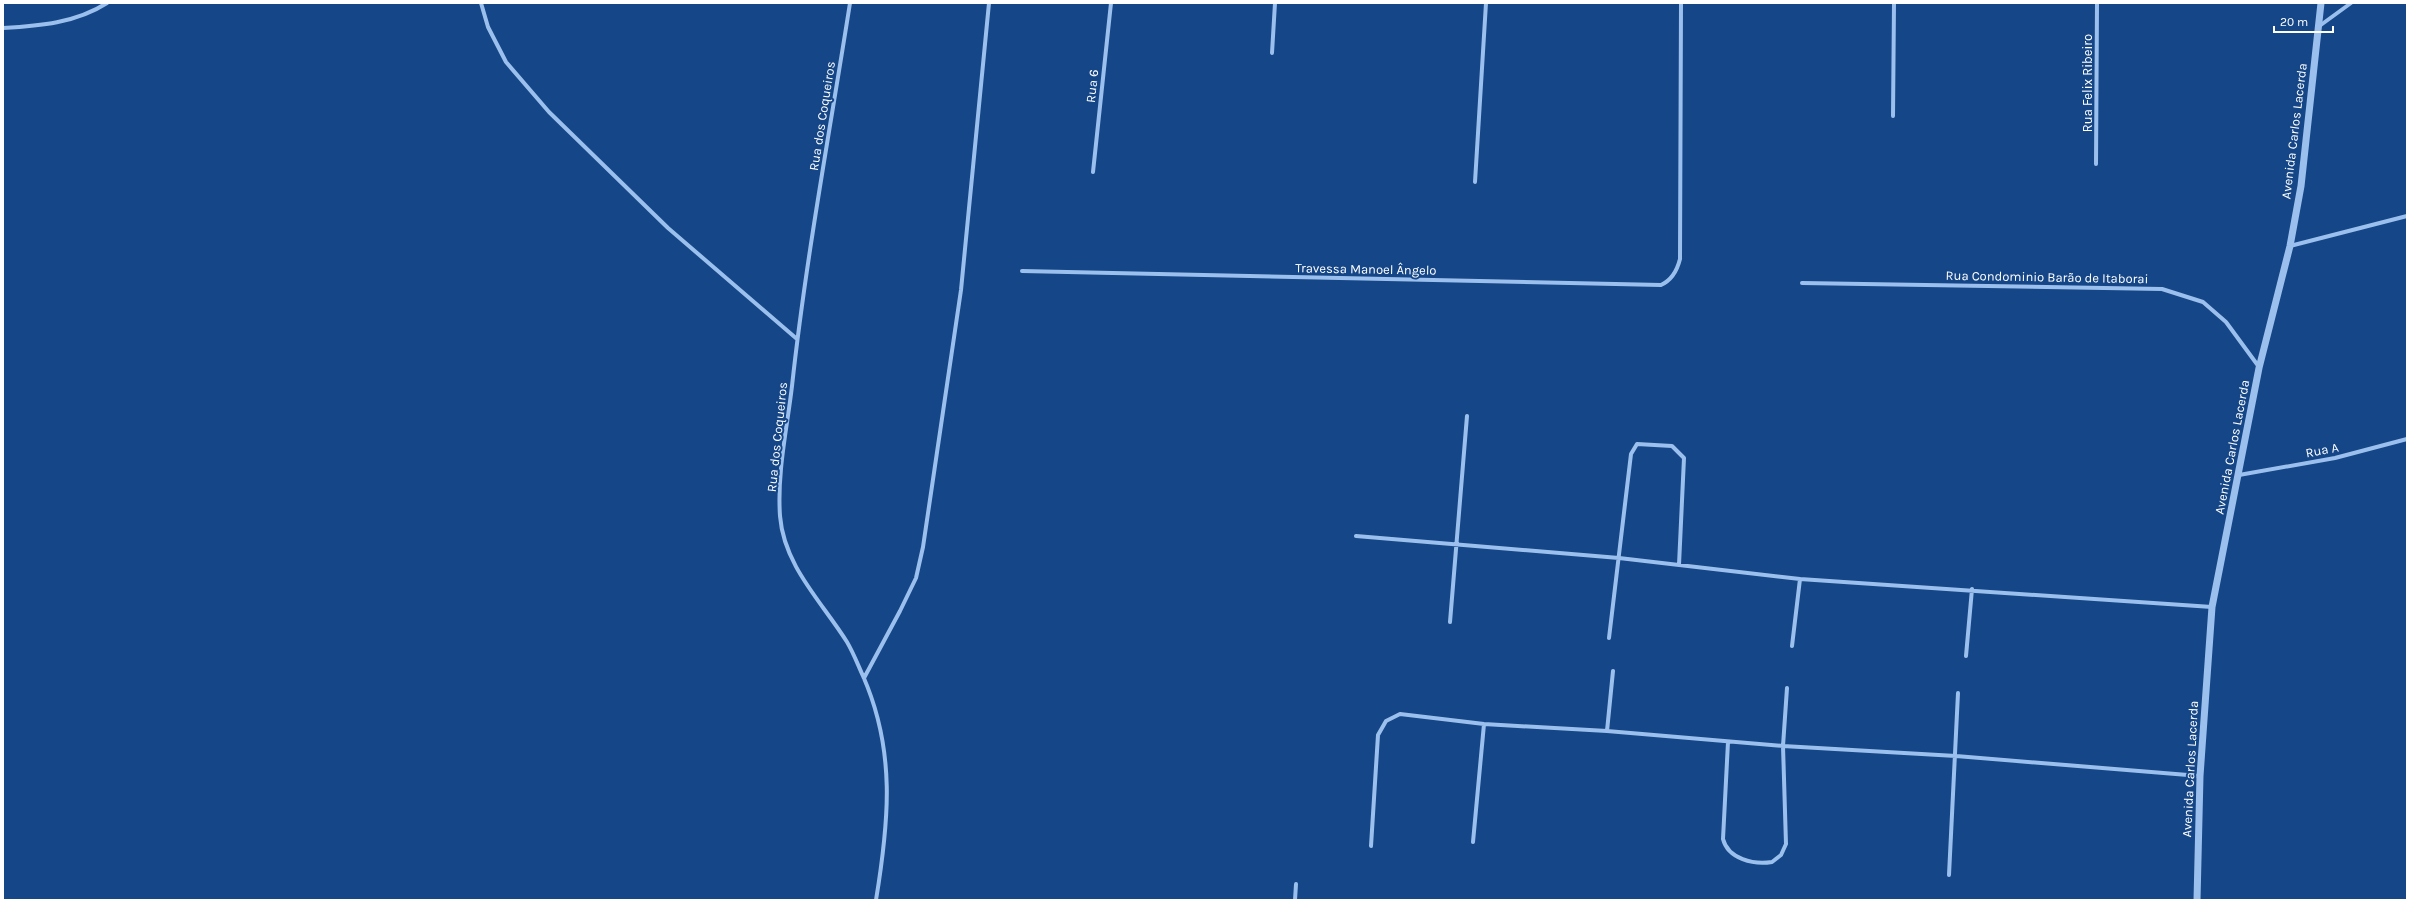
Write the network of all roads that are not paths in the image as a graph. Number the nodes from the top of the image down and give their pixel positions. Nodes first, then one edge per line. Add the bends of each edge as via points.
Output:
1 (107, 3) edge
2 (481, 3) edge
3 (850, 3) edge
4 (989, 3) edge
5 (1111, 3) edge
6 (1275, 3) edge
7 (1486, 3) edge
8 (1681, 3) edge
9 (1894, 3) edge
10 (2098, 3) edge
11 (2321, 3) edge
12 (2351, 3) edge
13 (2318, 27) junction
14 (3, 28) edge
15 (1272, 53) dead end
16 (1893, 116) dead end
17 (2096, 164) dead end
18 (1093, 172) dead end
19 (1475, 182) dead end
20 (2407, 216) edge
21 (2290, 246) junction
22 (1022, 271) dead end
23 (1802, 283) dead end
24 (797, 339) junction
25 (2259, 368) junction
26 (1467, 416) dead end
27 (2407, 440) edge
28 (2239, 475) junction
29 (1356, 536) dead end
30 (1455, 544) junction
31 (1619, 558) junction
32 (1679, 564) junction
33 (1800, 579) junction
34 (1972, 589) junction
35 (2212, 607) junction
36 (1450, 622) dead end
37 (1609, 638) dead end
38 (1792, 646) dead end
39 (1966, 656) dead end
40 (1614, 671) dead end
41 (864, 678) junction
42 (1787, 688) dead end
43 (1958, 693) dead end
44 (1484, 724) junction
45 (1607, 731) junction
46 (1728, 742) junction
47 (1783, 746) junction
48 (1956, 756) junction
49 (2200, 776) junction
50 (1474, 842) dead end
51 (1371, 846) dead end
52 (1949, 875) dead end
53 (1296, 884) dead end
54 (876, 900) edge
55 (1295, 900) edge
56 (2197, 900) edge

1 - 14 street via 69,20 32,27
2 - 24 street via 488,27 506,62 549,112 668,228
3 - 24 street, Rua dos Coqueiros
4 - 41 street via 961,290 923,547 916,578
5 - 18 street, Rua 6
6 - 15 street
7 - 19 street
8 - 22 street, Travessa Manoel Ângelo via 1681,244 1678,267 1668,282 1661,285
9 - 16 street
10 - 17 street, Rua Felix Ribeiro
11 - 13 street, Avenida Carlos Lacerda
12 - 13 street
13 - 21 street, Avenida Carlos Lacerda via 2301,186
20 - 21 street
21 - 25 street, Avenida Carlos Lacerda
23 - 25 street, Rua Condominio Barão de Itaborai via 2162,289 2203,302 2226,322
24 - 41 street, Rua dos Coqueiros via 780,474 780,518 788,547 807,587 848,643
25 - 28 street, Avenida Carlos Lacerda
26 - 30 street
27 - 28 street, Rua A via 2335,458
28 - 35 street, Avenida Carlos Lacerda
29 - 30 street
30 - 31 street
30 - 36 street
31 - 32 street
31 - 32 street via 1631,454 1634,446 1641,442 1672,446 1684,458
31 - 37 street
32 - 33 street
33 - 34 street
33 - 38 street
34 - 35 street
34 - 39 street
35 - 49 street, Avenida Carlos Lacerda
40 - 45 street
41 - 54 street, Rua dos Coqueiros via 875,706 888,781 886,838
42 - 47 street
43 - 48 street
44 - 45 street
44 - 50 street
44 - 51 street via 1400,714 1383,723 1378,735
45 - 46 street
46 - 47 street
46 - 47 street via 1723,838 1725,845 1731,854 1767,863 1781,855 1786,844
47 - 48 street
48 - 49 street
48 - 52 street
49 - 56 street, Avenida Carlos Lacerda
53 - 55 street

